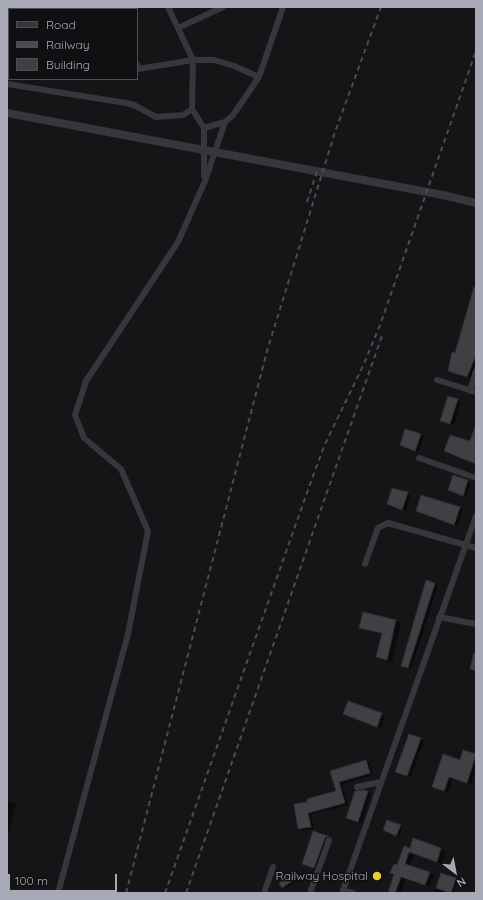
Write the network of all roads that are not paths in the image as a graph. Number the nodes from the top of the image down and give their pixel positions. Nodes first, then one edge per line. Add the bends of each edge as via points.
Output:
1 (168, 7) edge
2 (223, 7) edge
3 (283, 7) edge
4 (178, 28) junction
5 (193, 60) junction
6 (138, 69) edge
7 (259, 77) junction
8 (7, 84) edge
9 (192, 109) junction
10 (7, 113) edge
11 (225, 122) junction
12 (204, 128) junction
13 (205, 181) junction
14 (476, 203) edge
15 (476, 371) edge
16 (437, 380) dead end
17 (473, 392) edge
18 (419, 458) dead end
19 (476, 478) edge
20 (476, 516) edge
21 (465, 544) junction
22 (476, 548) edge
23 (365, 564) dead end
24 (439, 617) junction
25 (476, 624) edge
26 (380, 782) junction
27 (357, 787) dead end
28 (329, 840) dead end
29 (273, 867) dead end
30 (342, 891) edge
31 (58, 893) edge
32 (264, 893) edge
33 (310, 893) edge
34 (353, 893) edge

1 - 4 street
2 - 4 street
3 - 7 street
4 - 5 street
5 - 6 street
5 - 7 street via 214,60
5 - 9 street
7 - 11 street via 233,115
8 - 9 street via 126,102 156,117 183,115
9 - 12 street
10 - 14 street
11 - 12 street
11 - 13 street
12 - 13 street
13 - 31 street via 178,242 86,381 75,415 84,438 121,469 148,531 128,634
15 - 17 street
16 - 17 street
18 - 19 street
20 - 21 street
21 - 22 street
21 - 23 street via 388,523 378,528
21 - 24 street
24 - 25 street
24 - 26 street
26 - 27 street
26 - 30 street
28 - 33 street
29 - 32 street
30 - 34 street

